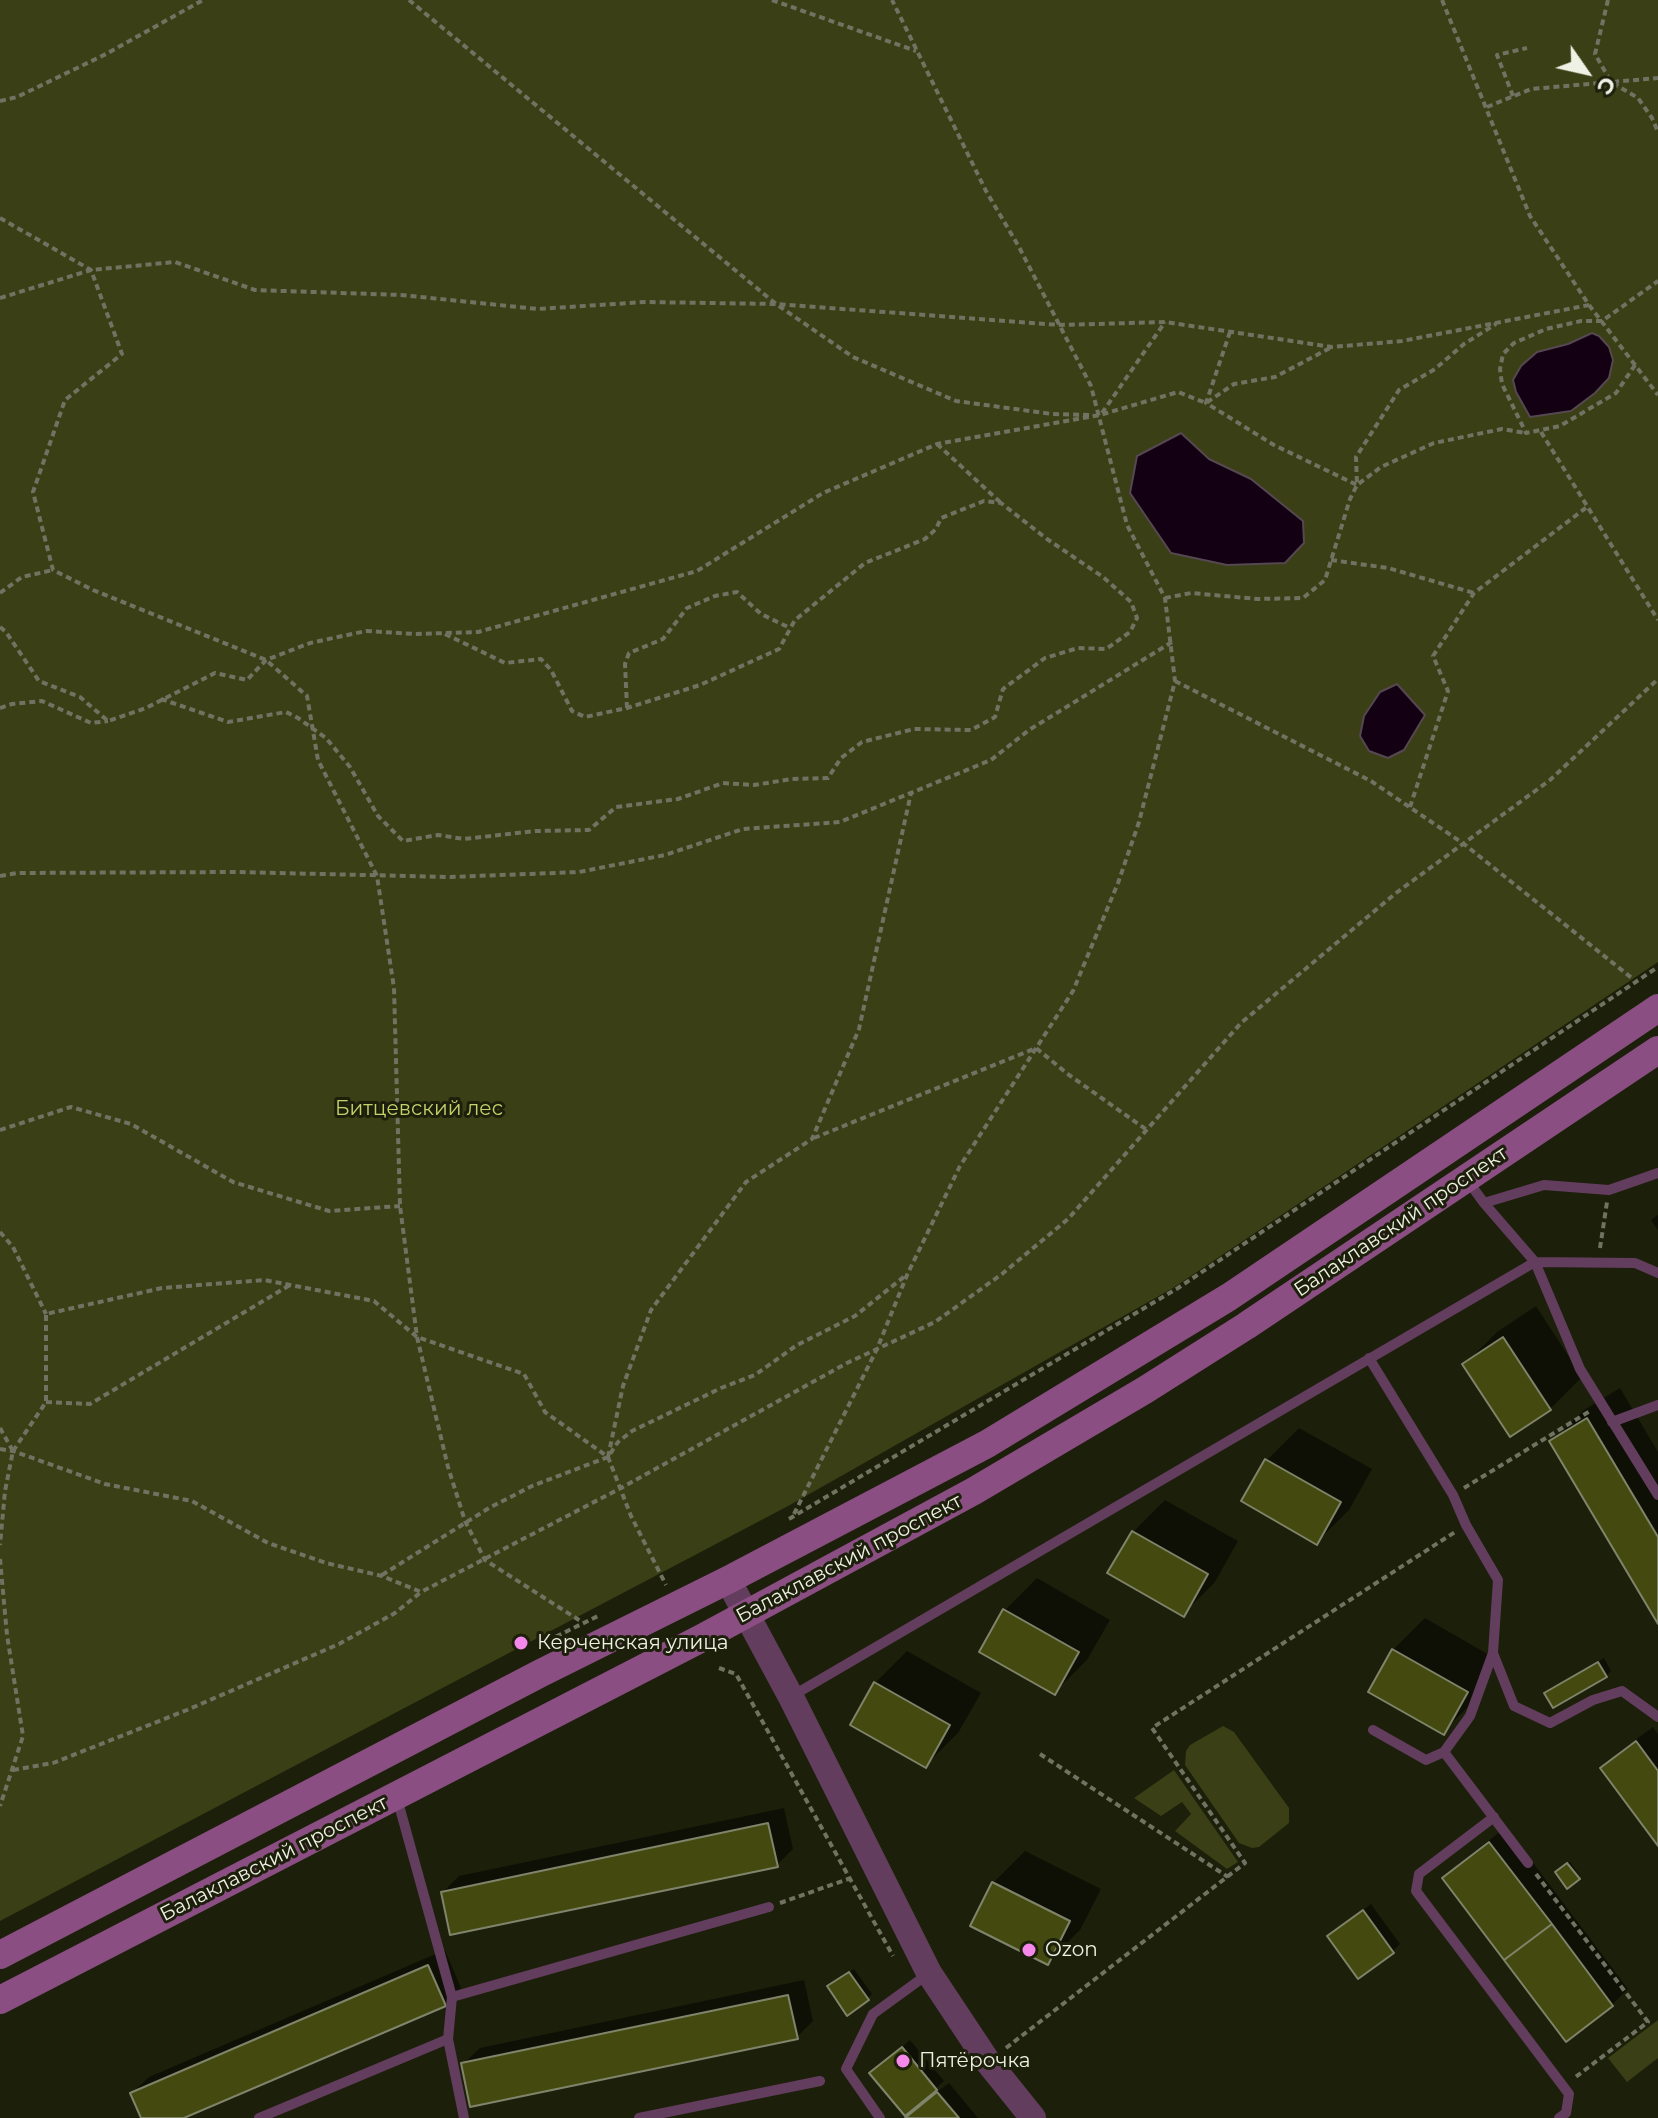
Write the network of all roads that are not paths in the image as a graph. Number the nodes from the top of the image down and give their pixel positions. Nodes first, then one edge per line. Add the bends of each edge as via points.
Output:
1 (1658, 1008) edge
2 (1653, 1057) edge
3 (1658, 1173) edge
4 (1466, 1178) junction
5 (1484, 1203) junction
6 (1535, 1262) junction
7 (1658, 1273) edge
8 (1369, 1358) junction
9 (1658, 1405) edge
10 (1612, 1422) junction
11 (1658, 1495) edge
12 (728, 1580) junction
13 (747, 1615) junction
14 (1493, 1653) junction
15 (791, 1697) junction
16 (1658, 1717) edge
17 (1373, 1730) dead end
18 (1444, 1752) junction
19 (396, 1796) junction
20 (1494, 1817) junction
21 (1528, 1863) road end
22 (769, 1907) road end
23 (0, 1955) edge
24 (919, 1980) junction
25 (452, 1997) junction
26 (0, 2000) edge
27 (448, 2039) junction
28 (820, 2081) dead end
29 (259, 2118) edge
30 (464, 2118) edge
31 (639, 2118) edge
32 (880, 2118) edge
33 (1033, 2118) edge
34 (1559, 2118) edge

1 - 12 main road, Балаклавский проспект via 1229,1297 987,1444
2 - 4 main road, Балаклавский проспект
3 - 5 lane via 1609,1190 1544,1185
4 - 5 lane
4 - 13 main road, Балаклавский проспект via 1145,1390
5 - 6 lane
6 - 7 lane via 1635,1263
6 - 8 lane
6 - 10 lane via 1580,1369
8 - 14 lane via 1498,1580
8 - 15 lane
9 - 10 lane
10 - 11 lane
12 - 13 street
12 - 23 main road, Балаклавский проспект
13 - 15 street
13 - 19 main road, Балаклавский проспект
14 - 16 lane via 1514,1706 1550,1723 1622,1691
14 - 18 lane via 1470,1716
15 - 24 street via 863,1874
17 - 18 lane via 1426,1760
18 - 20 lane
19 - 25 lane
19 - 26 main road, Балаклавский проспект
20 - 21 lane
20 - 34 lane via 1419,1874 1416,1891 1569,2094 1566,2113
22 - 25 lane
24 - 32 lane via 873,2014 846,2069
24 - 33 street
25 - 27 lane
27 - 29 lane
27 - 30 lane
28 - 31 lane

